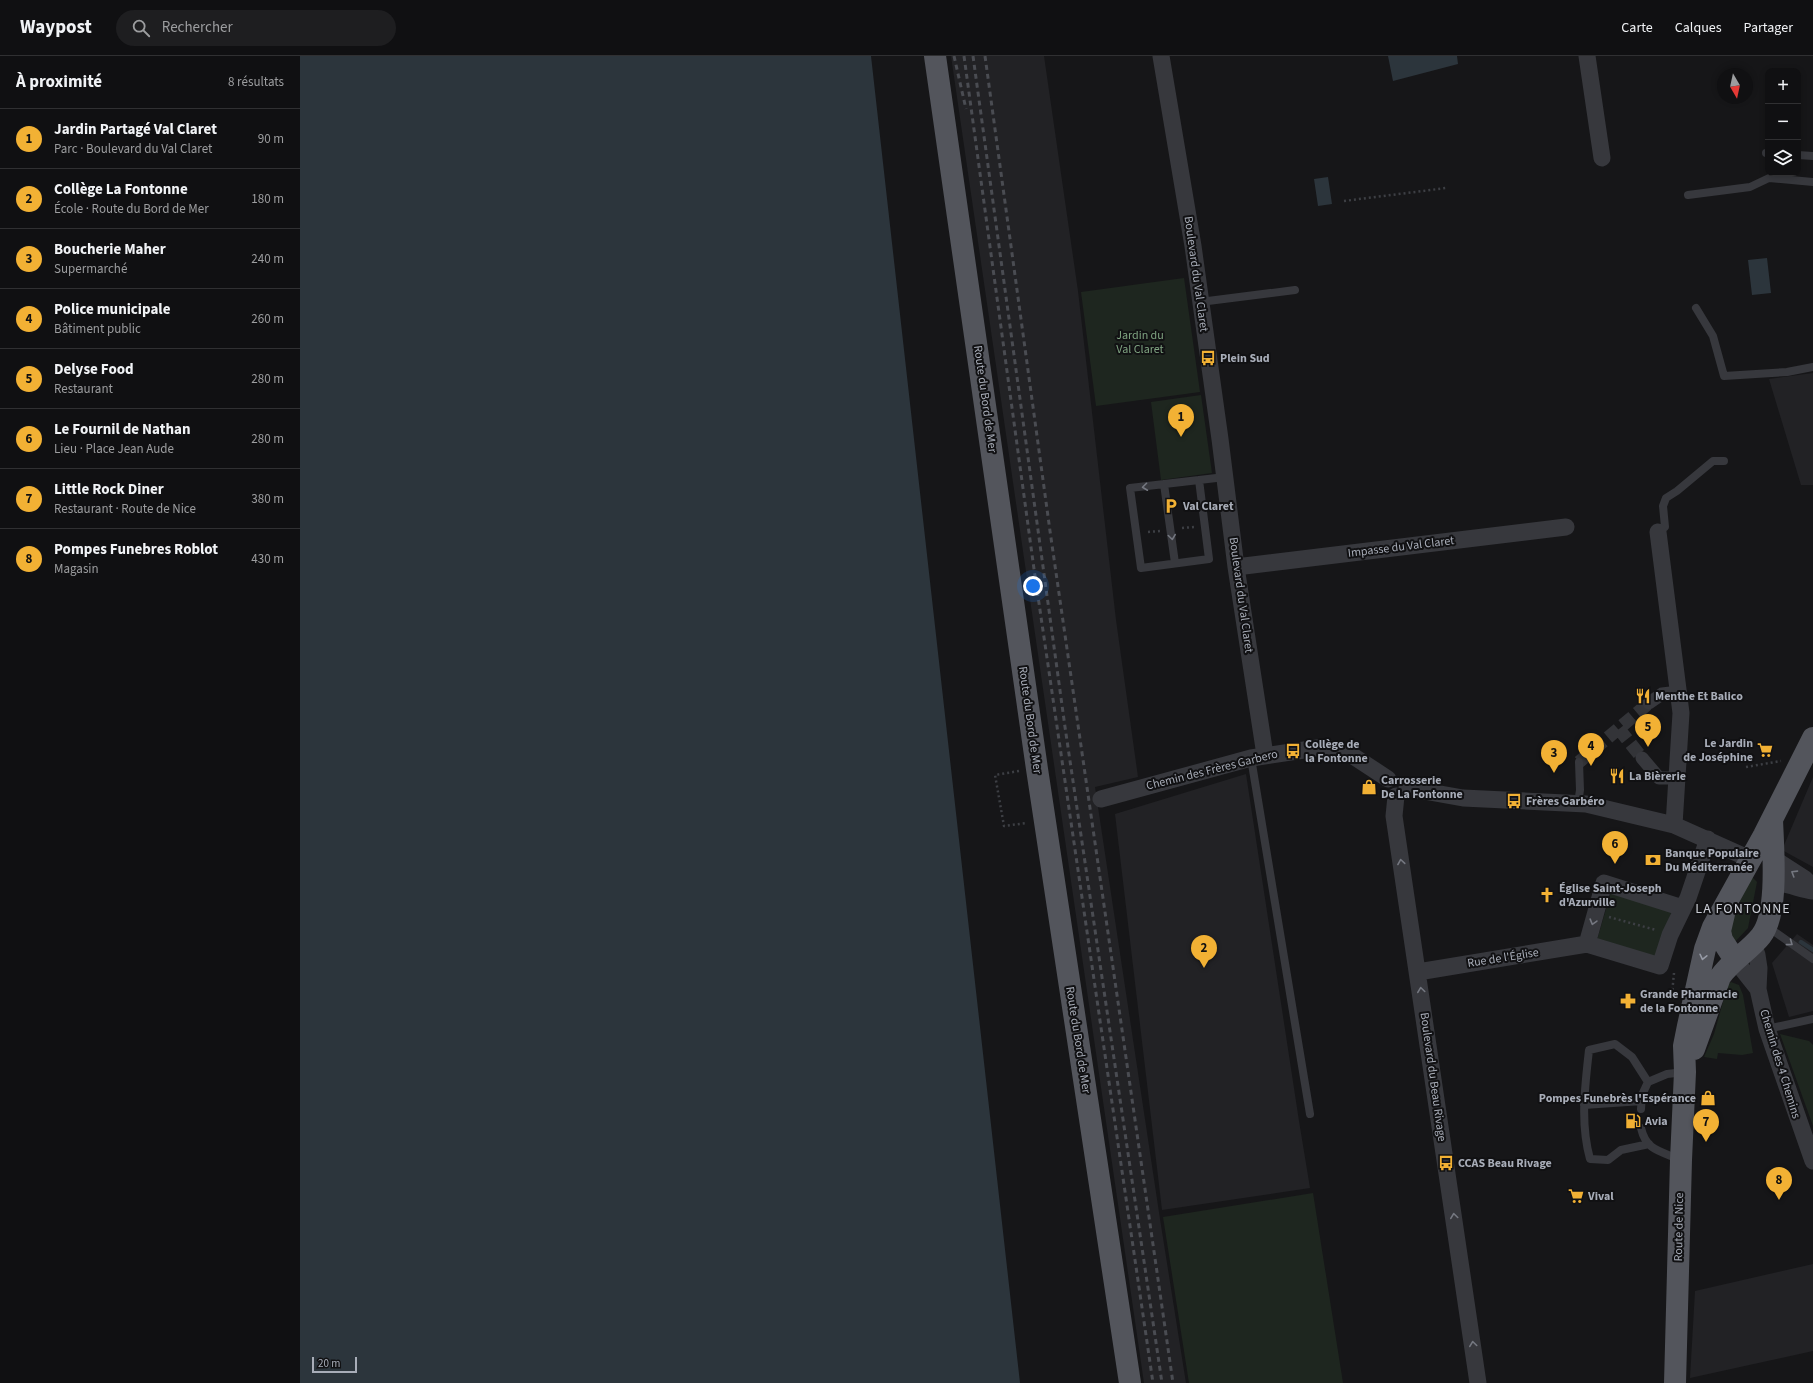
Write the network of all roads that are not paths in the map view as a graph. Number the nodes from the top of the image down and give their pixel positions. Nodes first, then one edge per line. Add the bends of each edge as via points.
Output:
1 (935, 56) edge
2 (1161, 56) edge
3 (1587, 56) edge
4 (1801, 155) edge
5 (1813, 156) edge
6 (1602, 158) dead end
7 (1813, 182) edge
8 (1688, 195) dead end
9 (1295, 290) dead end
10 (1200, 302) junction
11 (1696, 308) dead end
12 (1813, 367) edge
13 (1724, 461) dead end
14 (1225, 477) junction
15 (1199, 480) junction
16 (1164, 484) junction
17 (1566, 527) dead end
18 (1658, 532) joint
19 (1175, 563) junction
20 (1236, 567) junction
21 (1679, 692) junction
22 (1649, 704) tunnel mouth
23 (1809, 745) edge
24 (1258, 756) junction
25 (1642, 758) tunnel mouth
26 (1579, 762) dead end
27 (1677, 778) junction
28 (1401, 792) junction
29 (1101, 799) dead end
30 (1578, 803) junction
31 (1772, 818) junction
32 (1674, 825) junction
33 (1708, 840) junction
34 (1750, 859) junction
35 (1774, 859) junction
36 (1773, 883) junction
37 (1813, 887) edge
38 (1813, 891) edge
39 (1726, 907) junction
40 (1683, 908) junction
41 (1769, 917) junction
42 (1587, 944) junction
43 (1753, 944) junction
44 (1813, 959) edge
45 (1735, 960) junction
46 (1418, 972) junction
47 (1758, 989) junction
48 (1813, 1019) edge
49 (1767, 1029) junction
50 (1685, 1072) junction
51 (1648, 1082) junction
52 (1584, 1105) junction
53 (1310, 1114) dead end
54 (1641, 1128) dead end
55 (1648, 1144) junction
56 (1681, 1160) junction
57 (1813, 1161) edge
58 (1130, 1383) edge
59 (1478, 1383) edge
60 (1675, 1383) edge

1 - 58 main road, Route du Bord de Mer via 1037,769
2 - 10 street, Boulevard du Val Claret
3 - 6 street
4 - 5 lane
7 - 8 lane via 1769,178 1750,187
9 - 10 lane
10 - 14 street, Boulevard du Val Claret
11 - 12 lane via 1713,336 1724,376 1788,372
13 - 18 lane via 1713,461 1666,498 1663,506 1665,527
14 - 15 lane
14 - 20 street, Boulevard du Val Claret
15 - 16 lane
15 - 19 lane via 1208,559
16 -> 19 lane
16 -> 19 lane via 1130,488 1141,568
17 - 20 street, Impasse du Val Claret
18 - 21 street
20 - 24 street, Boulevard du Val Claret
21 - 22 street via 1662,694
21 - 27 street via 1681,713
23 - 31 main road
24 - 28 street, Chemin des Frères Garbero via 1324,747 1353,756 1388,779 1393,775 1400,775 1407,782
24 - 29 street, Chemin des Frères Garbero
24 - 53 lane
25 - 27 street via 1659,778
26 - 30 lane
27 - 32 street
28 - 30 street via 1463,798
46 -> 28 street, Boulevard du Beau Rivage via 1394,816
30 - 32 street
31 - 34 main road
31 - 35 main road
32 - 33 street
33 - 34 street
33 - 40 street
34 - 35 main road
34 - 39 main road
34 - 41 main road via 1762,872 1766,881
35 - 36 main road
37 -> 35 street
36 - 38 street
36 - 41 main road
39 - 45 main road via 1720,931 1726,949
39 -> 50 main road via 1705,949 1684,1046
40 - 42 street via 1670,935 1660,966
40 -> 42 street via 1604,883
41 - 43 main road
41 -> 44 lane
42 - 46 street, Rue de l'Église
43 - 45 main road
43 - 47 street via 1759,968
45 - 47 street
45 - 50 main road via 1720,977
59 -> 46 street, Boulevard du Beau Rivage
47 - 49 street, Chemin des 4 Chemins
48 - 49 lane
49 - 57 street, Chemin des 4 Chemins
50 - 51 lane via 1667,1074
50 - 56 main road, Route de Nice
51 - 52 lane via 1641,1105
51 - 52 lane via 1632,1058 1615,1044 1589,1050
52 - 55 lane via 1585,1143 1590,1159 1608,1160 1621,1150
54 - 55 lane via 1643,1140
55 - 56 lane via 1653,1149
56 - 60 main road, Route de Nice

